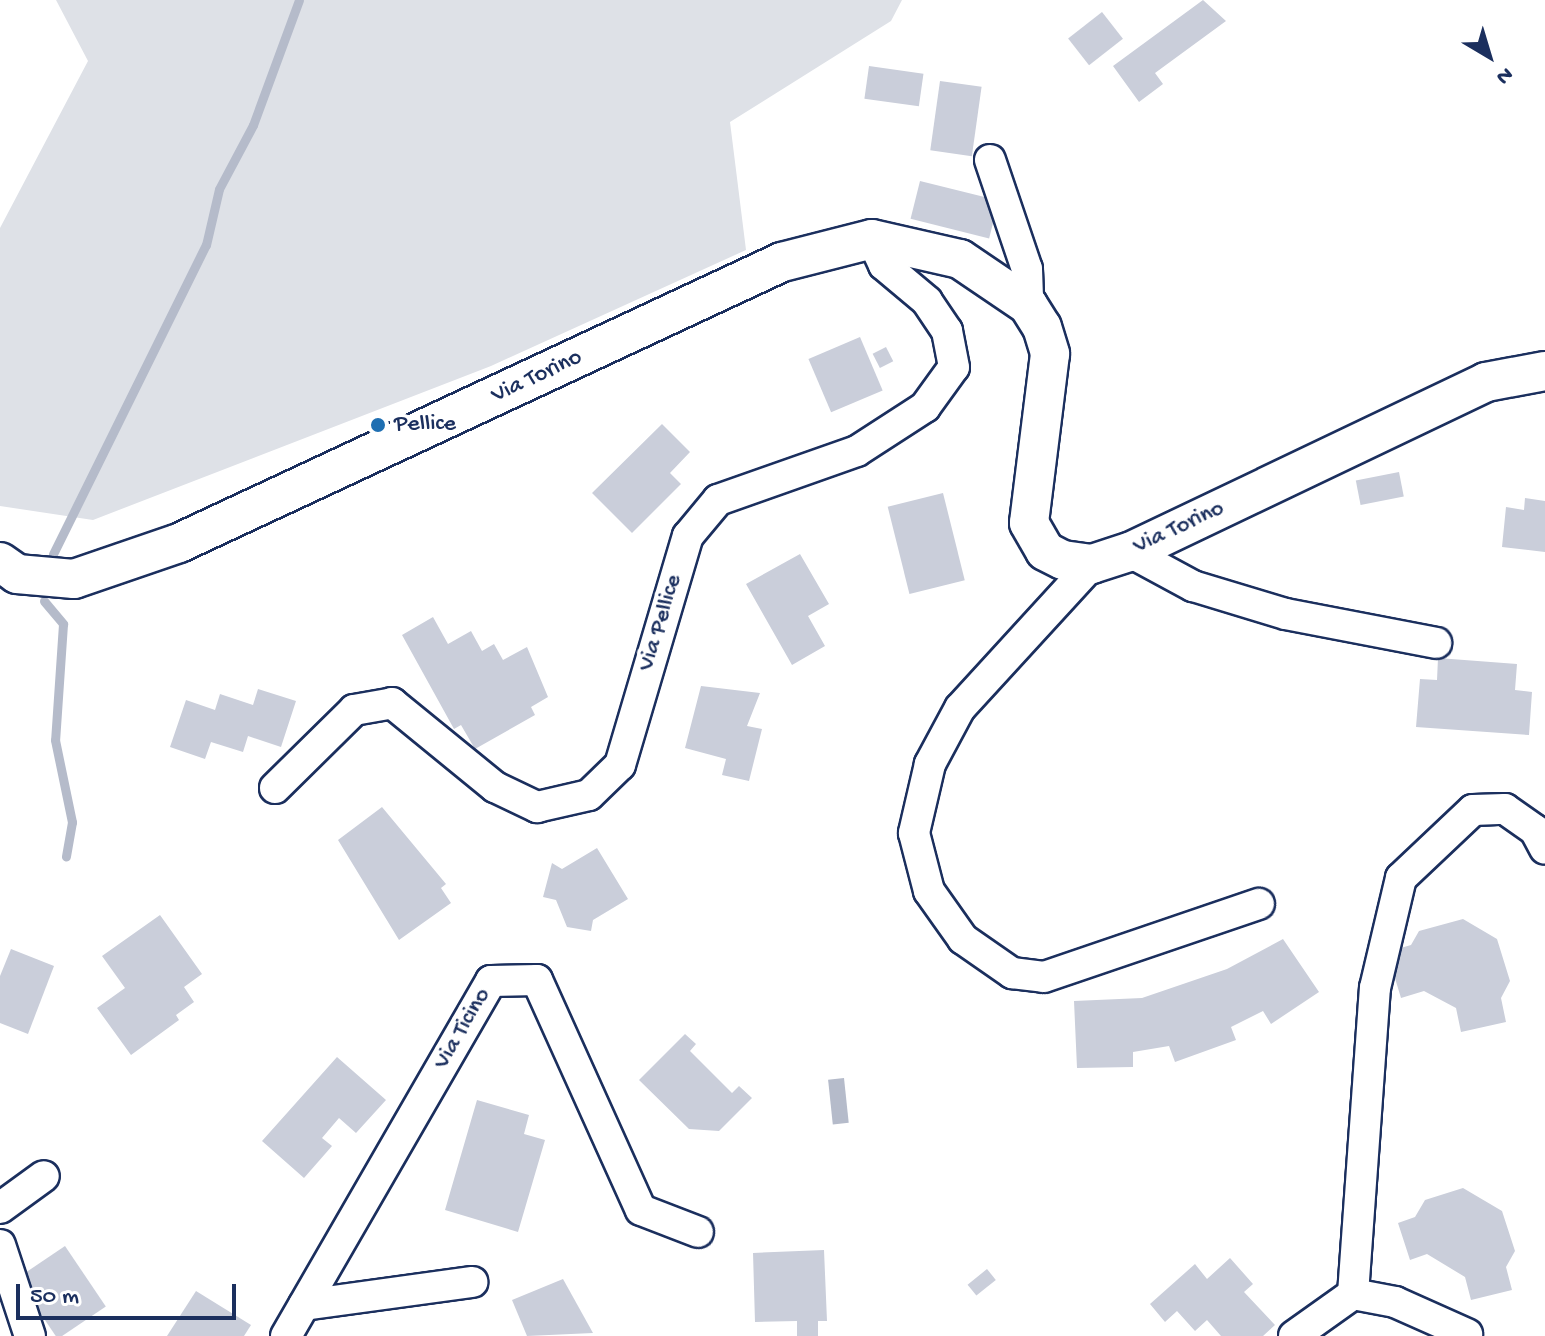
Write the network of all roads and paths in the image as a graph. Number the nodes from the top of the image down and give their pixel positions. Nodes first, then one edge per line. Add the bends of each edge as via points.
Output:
1 (990, 160) dead end
2 (872, 239) junction
3 (1028, 305) junction
4 (1545, 371) edge
5 (1130, 552) junction
6 (0, 562) edge
7 (1092, 564) junction
8 (1436, 643) dead end
9 (275, 788) dead end
10 (1540, 840) edge
11 (1259, 904) dead end
12 (44, 1176) dead end
13 (0, 1208) edge
14 (698, 1232) dead end
15 (0, 1245) edge
16 (472, 1282) dead end
17 (1353, 1294) junction
18 (304, 1305) junction
19 (1467, 1334) edge
20 (30, 1336) edge
21 (286, 1336) edge
22 (1294, 1336) edge

1 - 3 street via 1027,269
2 - 3 main road, Via Torino via 960,259
2 - 6 main road, Via Torino via 782,262 179,543 74,579 17,574
2 - 9 street, Via Pellice via 884,265 927,301 947,331 954,367 925,407 857,451 718,500 688,536 620,765 589,795 537,807 495,787 392,703 354,710
3 - 7 main road via 1050,354 1029,523 1045,551
4 - 5 main road, Via Torino via 1486,382
5 - 7 main road, Via Torino
5 - 8 street via 1193,586 1286,614
7 - 11 street via 960,708 930,764 914,833 929,891 963,939 1012,973 1044,977
10 - 17 street via 1505,809 1473,810 1401,878 1375,988
12 - 13 street
14 - 18 street, Via Ticino via 641,1210 537,980 491,981
15 - 20 street
16 - 18 street
17 - 19 street via 1395,1302
17 - 22 street
18 - 21 street, Via Ticino

